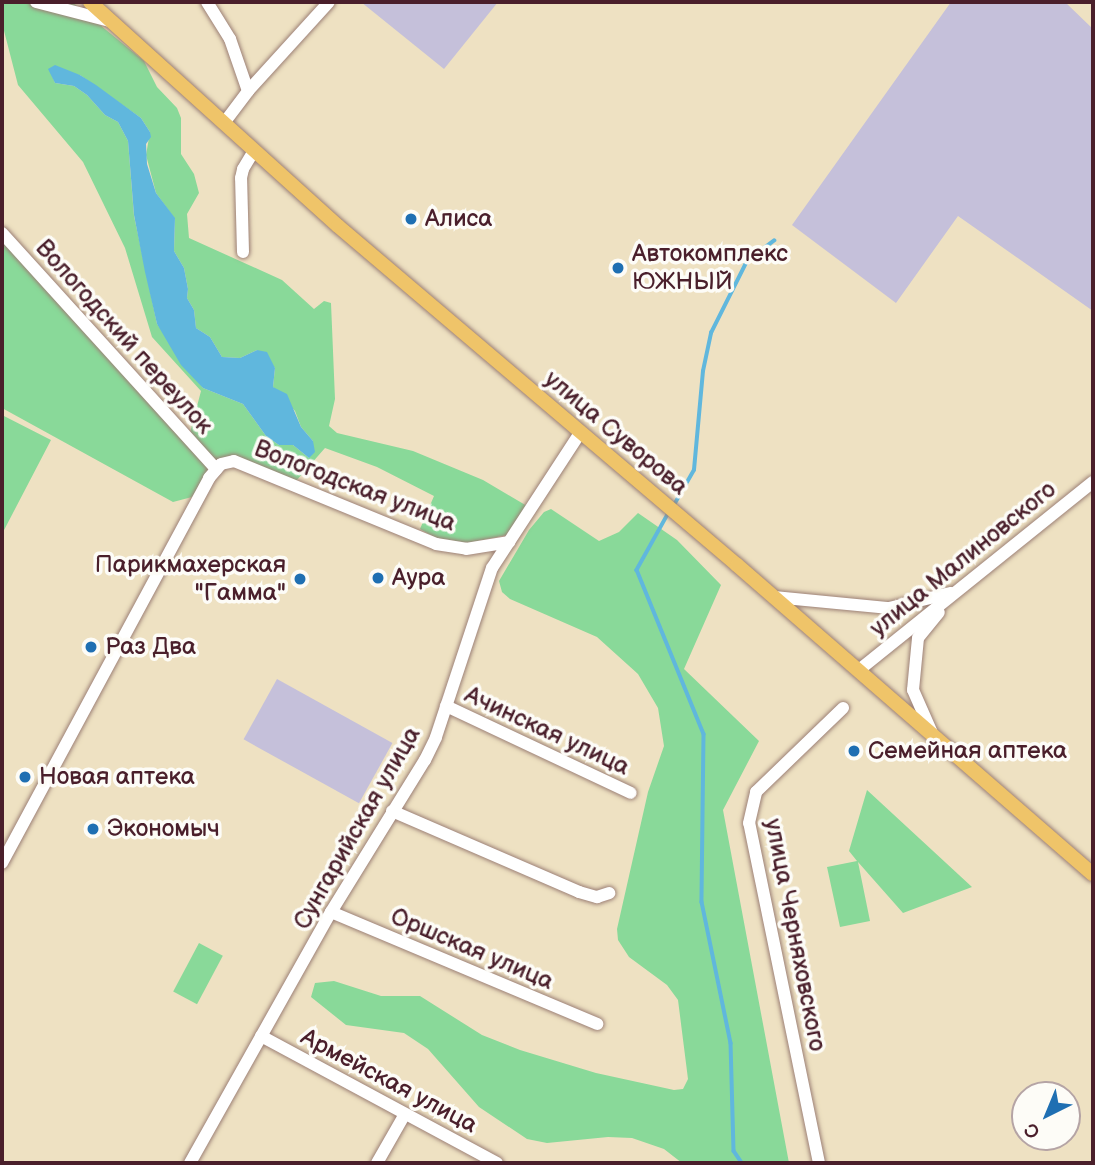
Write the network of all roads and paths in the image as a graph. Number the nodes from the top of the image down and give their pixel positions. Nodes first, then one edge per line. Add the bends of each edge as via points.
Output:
1 (36, 2) edge
2 (88, 2) edge
3 (208, 2) edge
4 (329, 2) edge
5 (113, 22) junction
6 (248, 91) junction
7 (224, 123) junction
8 (254, 151) junction
9 (2, 233) edge
10 (243, 252) dead end
11 (580, 433) junction
12 (216, 469) junction
13 (1093, 482) edge
14 (509, 542) junction
15 (954, 592) junction
16 (774, 597) junction
17 (859, 670) junction
18 (446, 706) junction
19 (843, 708) dead end
20 (932, 733) junction
21 (631, 793) dead end
22 (392, 811) junction
23 (2, 863) edge
24 (1093, 874) edge
25 (608, 893) dead end
26 (331, 912) junction
27 (597, 1024) dead end
28 (261, 1036) junction
29 (405, 1114) junction
30 (190, 1163) edge
31 (377, 1163) edge
32 (497, 1163) edge
33 (819, 1163) edge

1 - 5 street
2 - 5 main road, улица Суворова
3 - 6 street via 230,39
4 - 6 street
5 - 7 main road, улица Суворова
6 - 7 street
7 - 8 main road, улица Суворова
8 - 10 street via 241,178
8 - 11 main road, улица Суворова
9 - 12 street, Вологодский переулок
11 - 14 street, Сунгарийская улица
11 - 16 main road, улица Суворова
12 - 14 street, Вологодская улица via 234,461 436,544 467,549
12 - 23 street, Вологодская улица
13 - 15 street, улица Малиновского
14 - 18 street, Сунгарийская улица via 488,576
15 - 16 street via 889,608
15 - 17 street, улица Малиновского
15 - 20 street via 918,638 913,691
16 - 17 main road, улица Суворова
17 - 20 main road, улица Суворова
18 - 21 street, Ачинская улица
18 - 22 street, Сунгарийская улица via 425,760
19 - 33 street, улица Черняховского via 756,792 749,823
20 - 24 main road, улица Суворова
22 - 25 street via 579,892 597,897
22 - 26 street, Сунгарийская улица
26 - 27 street, Оршская улица
26 - 28 street, Сунгарийская улица
28 - 29 street, Армейская улица
28 - 30 street, Сунгарийская улица
29 - 31 street
29 - 32 street, Армейская улица

